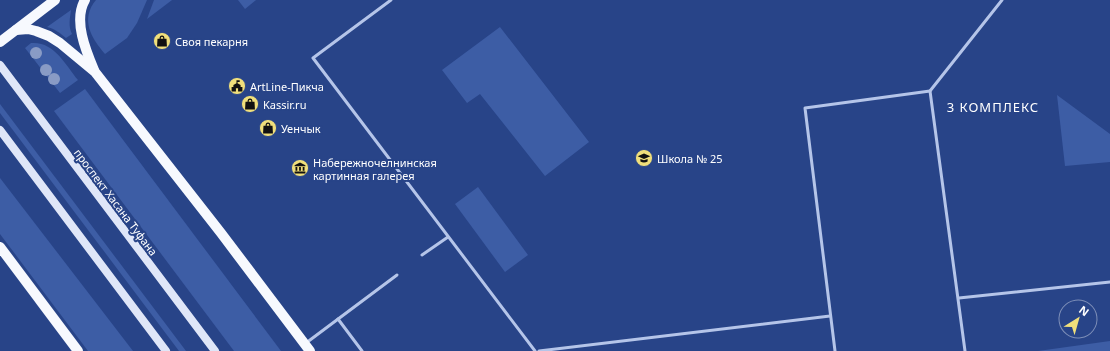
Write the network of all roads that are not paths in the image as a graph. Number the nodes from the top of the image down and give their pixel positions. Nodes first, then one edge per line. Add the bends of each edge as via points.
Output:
1 (56, 0) edge
2 (85, 0) edge
3 (391, 0) edge
4 (1002, 0) edge
5 (12, 33) junction
6 (0, 42) edge
7 (0, 66) edge
8 (95, 72) junction
9 (930, 90) junction
10 (0, 130) edge
11 (448, 237) junction
12 (0, 247) edge
13 (422, 255) dead end
14 (397, 275) dead end
15 (1110, 282) edge
16 (958, 298) junction
17 (830, 316) junction
18 (338, 319) junction
19 (307, 348) edge
20 (78, 351) edge
21 (166, 351) edge
22 (214, 351) edge
23 (362, 351) edge
24 (535, 351) edge
25 (539, 351) edge
26 (835, 351) edge
27 (965, 351) edge

1 - 5 main road
2 - 8 main road via 80,25 84,45
3 - 11 lane via 313,58
4 - 9 lane
5 - 6 main road
5 - 8 main road via 28,30 49,36
7 - 22 main road, проспект Хасана Туфана
8 - 19 main road
9 - 16 lane
9 - 17 lane via 805,108
10 - 21 main road
11 - 13 lane
11 - 24 lane
12 - 20 main road
14 - 18 lane
15 - 16 lane
16 - 27 lane
17 - 25 lane
17 - 26 lane
18 - 19 lane
18 - 23 lane

